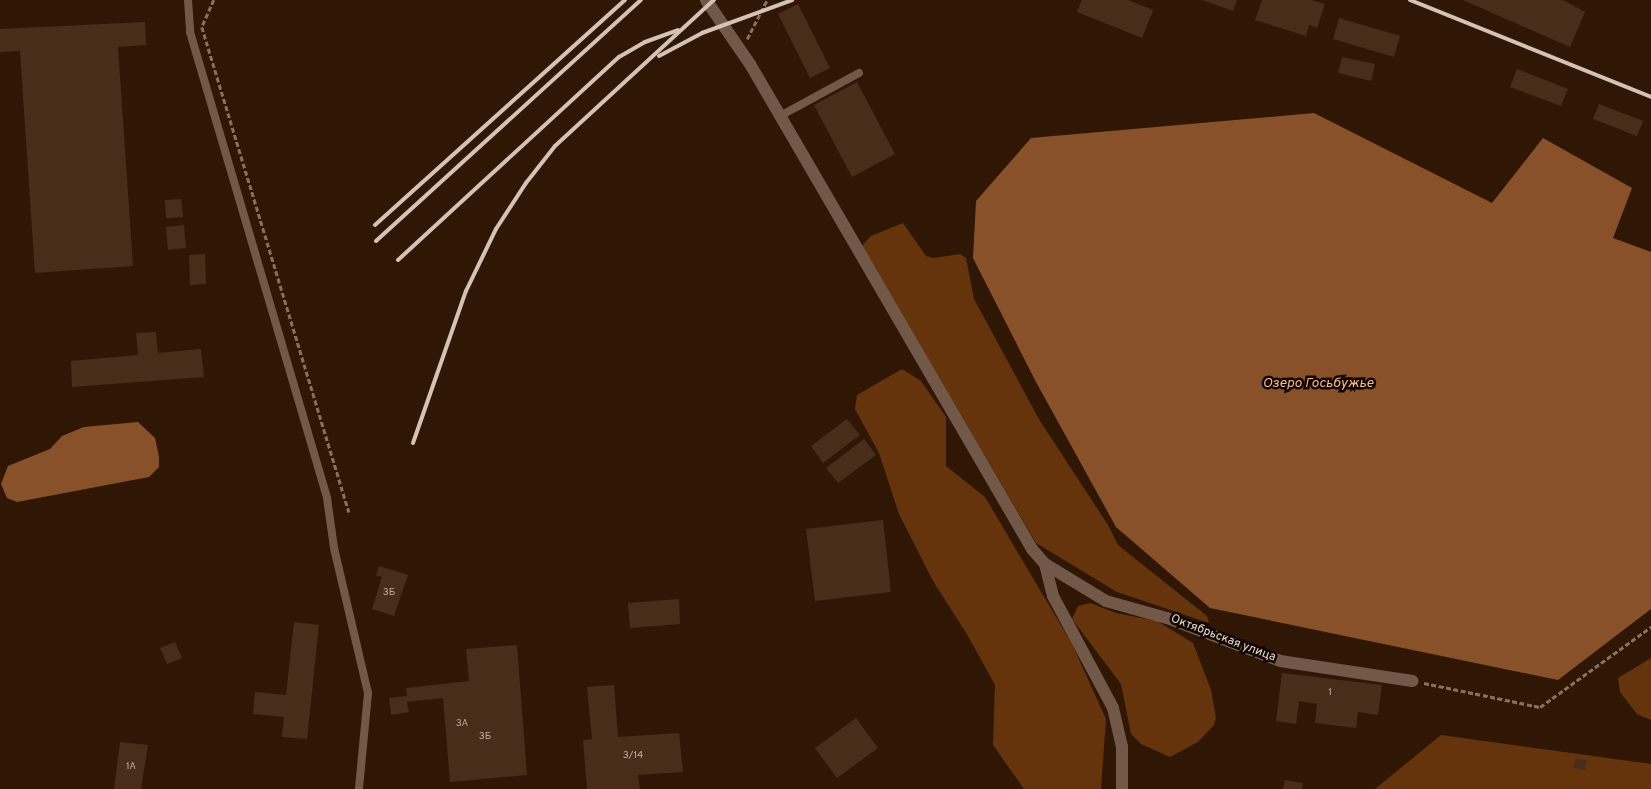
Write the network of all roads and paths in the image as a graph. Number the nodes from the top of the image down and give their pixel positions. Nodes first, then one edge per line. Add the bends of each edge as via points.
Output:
1 (188, 0) edge
2 (214, 0) edge
3 (706, 0) edge
4 (767, 0) edge
5 (741, 50) junction
6 (859, 73) dead end
7 (780, 116) junction
8 (349, 512) dead end
9 (1045, 564) junction
10 (1651, 627) edge
11 (1413, 681) joint
12 (359, 789) edge
13 (1122, 789) edge

1 - 12 lane via 190,32 327,498 334,548 368,693
2 - 8 path via 202,28
3 - 5 street
4 - 5 path
5 - 7 street
6 - 7 lane
7 - 9 street via 1032,549
9 - 11 street, Октябрьская улица via 1106,601 1167,618 1280,661
9 - 13 street via 1053,596 1113,708 1122,746
10 - 11 path via 1540,707

